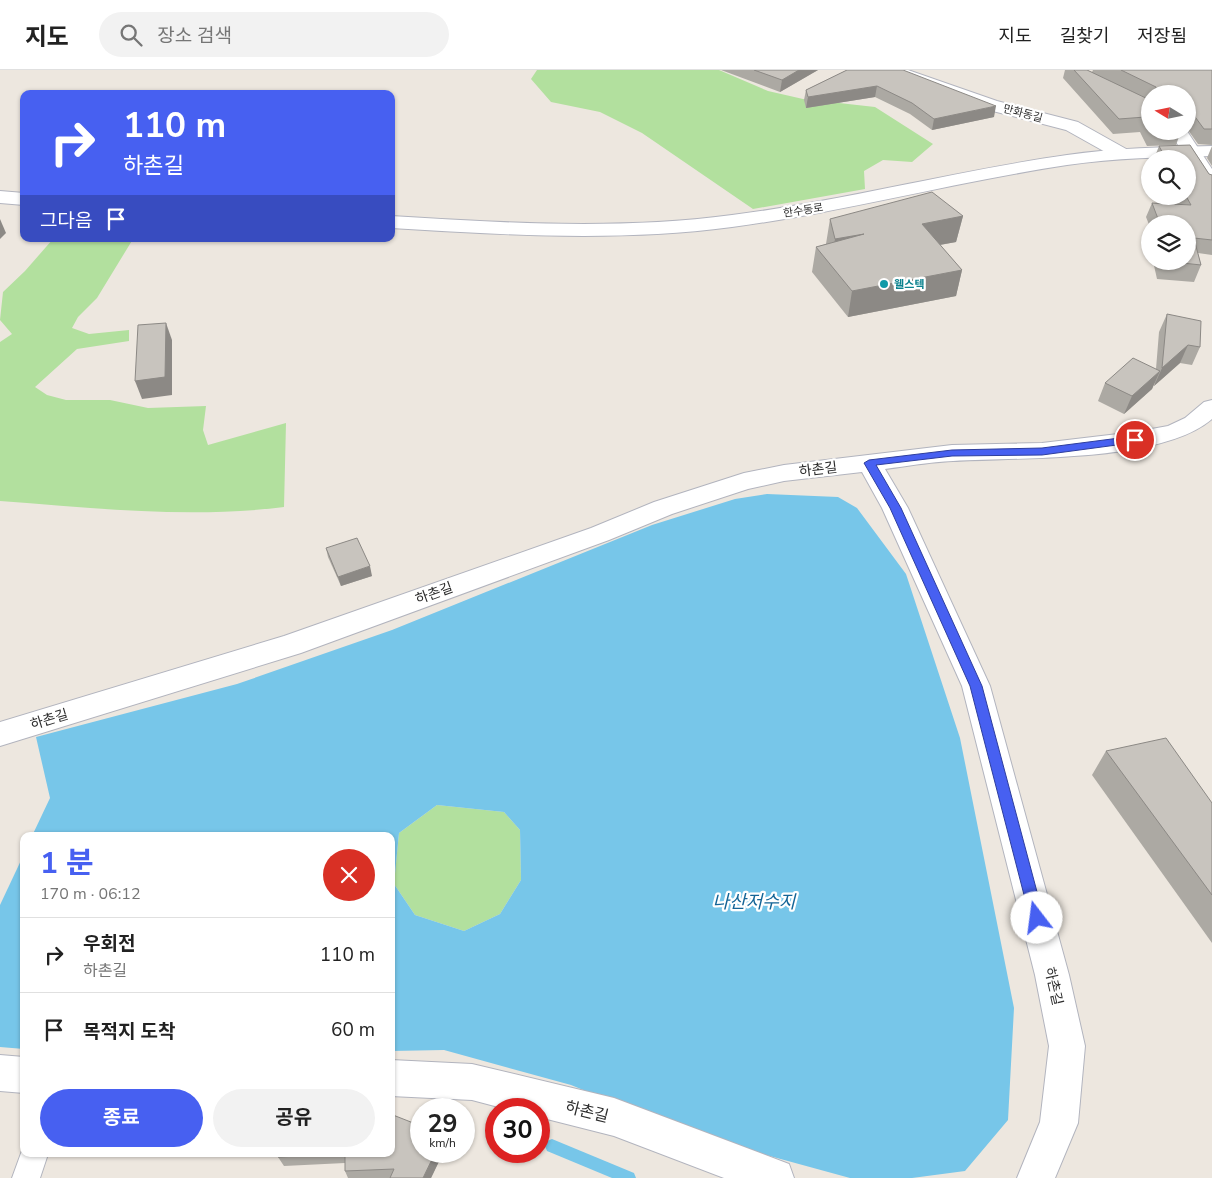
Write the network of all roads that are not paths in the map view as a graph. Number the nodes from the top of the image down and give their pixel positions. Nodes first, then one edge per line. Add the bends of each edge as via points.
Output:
1 (892, 70) edge
2 (1212, 151) edge
3 (1196, 152) edge
4 (1141, 153) edge
5 (1122, 154) junction
6 (1196, 158) edge
7 (1212, 183) edge
8 (1, 199) edge
9 (20, 199) edge
10 (395, 222) edge
11 (1212, 407) edge
12 (869, 463) junction
13 (0, 734) edge
14 (0, 1072) edge
15 (20, 1075) edge
16 (395, 1078) edge
17 (33, 1157) edge
18 (26, 1178) edge
19 (775, 1178) edge
20 (1036, 1178) edge

1 - 5 street, 만화동길 via 991,105 1072,126
2 - 3 street, 한수동로
4 - 5 street, 한수동로
5 - 10 street, 한수동로 via 1066,160 804,210 680,227 562,230
6 - 7 street
8 - 9 street
11 - 12 street, 하촌길 via 1193,423 1174,432 1135,440 1042,451 952,453
12 - 13 street, 하촌길 via 784,473 744,482 663,508 600,534 291,645
12 - 20 street, 하촌길 via 895,508 976,686 1052,975 1067,1046 1059,1123
14 - 15 street
16 - 19 street, 하촌길 via 472,1082 614,1117
17 - 18 lane

